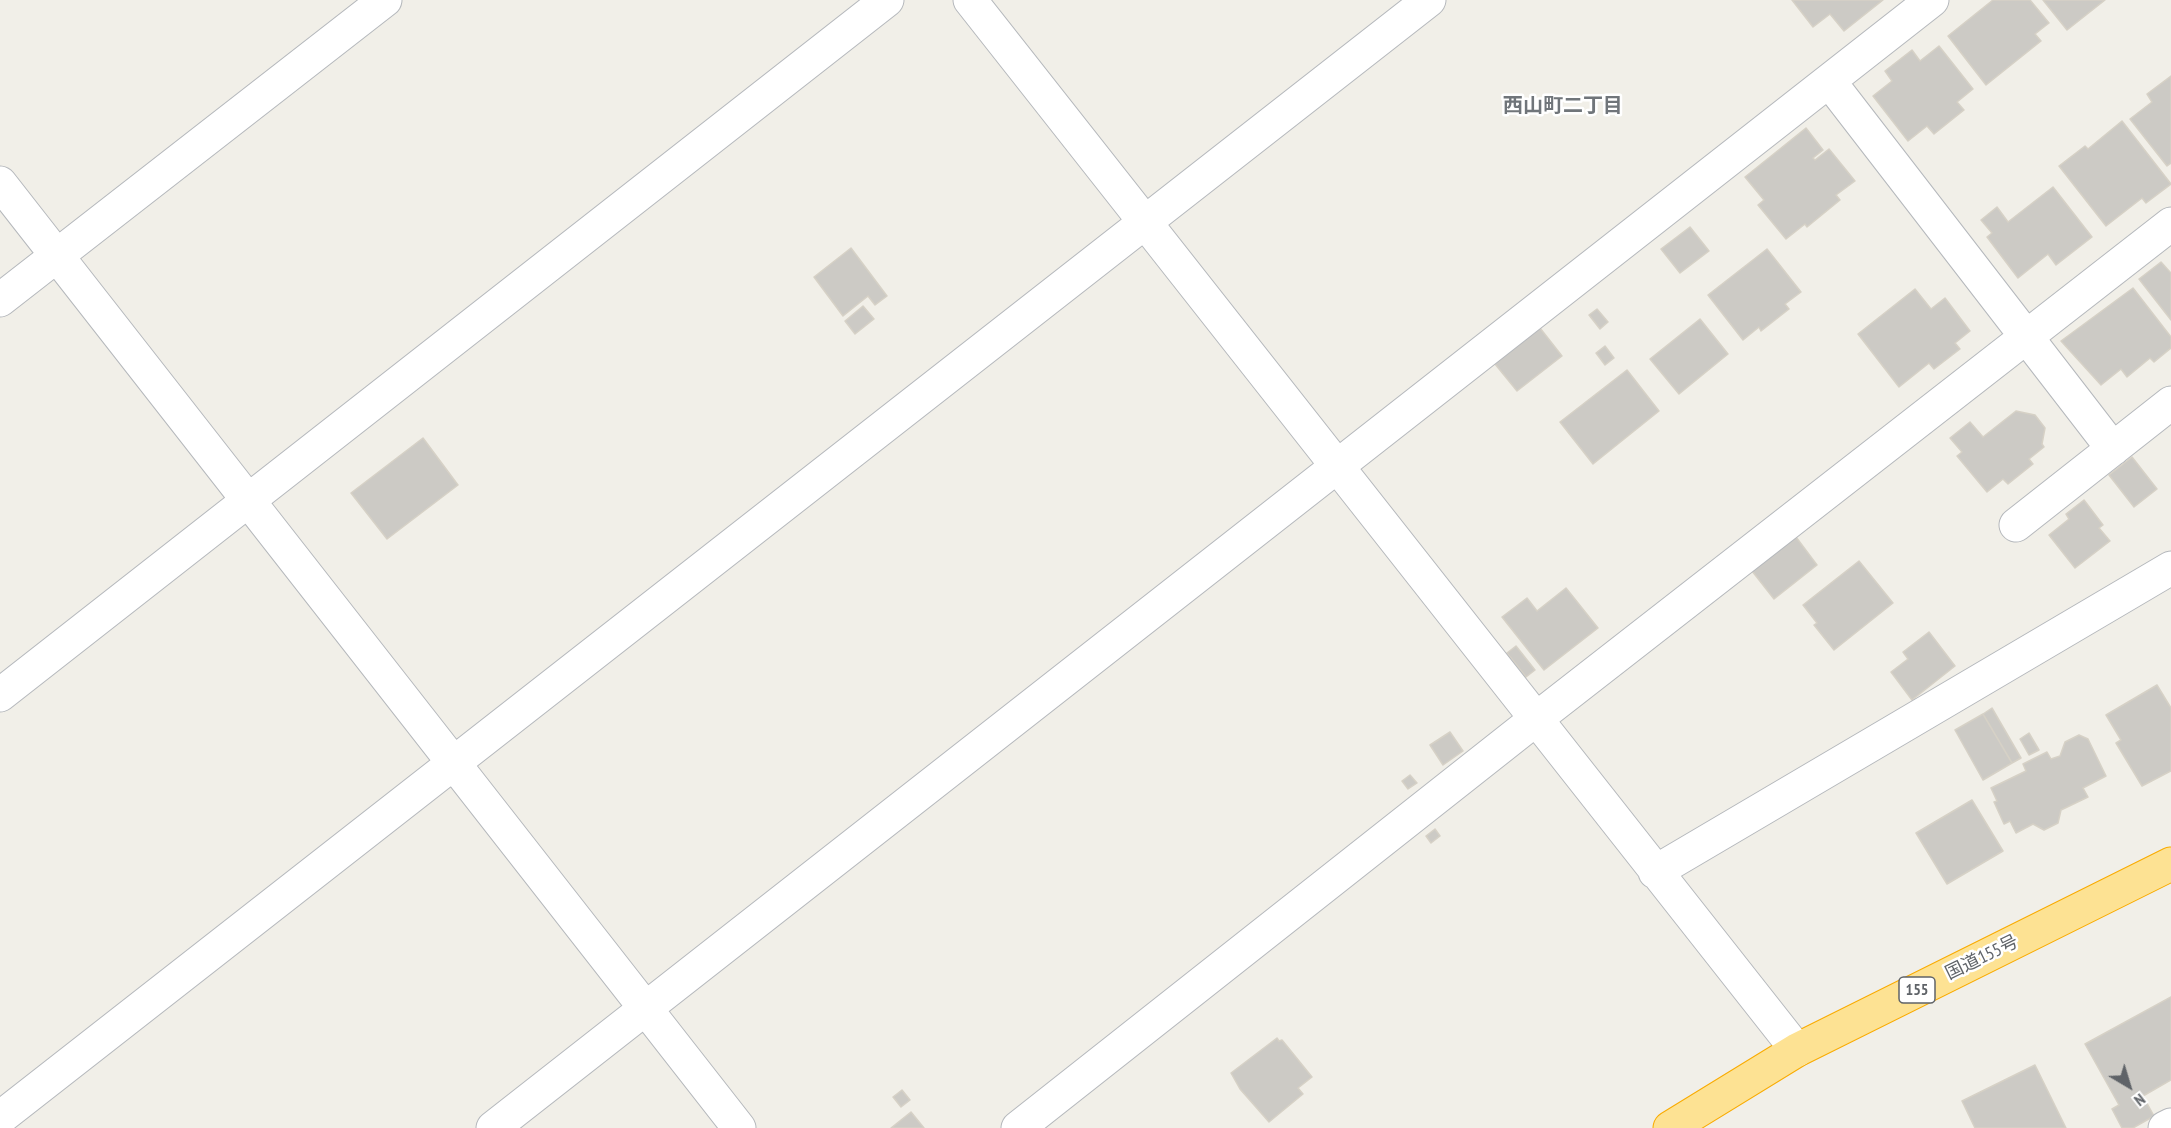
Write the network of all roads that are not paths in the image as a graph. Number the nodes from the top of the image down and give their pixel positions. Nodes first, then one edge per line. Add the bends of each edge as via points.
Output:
1 (385, 0) edge
2 (887, 0) edge
3 (970, 0) edge
4 (1429, 0) edge
5 (1932, 0) edge
6 (1829, 81) junction
7 (0, 183) edge
8 (1146, 222) junction
9 (2171, 224) edge
10 (57, 255) junction
11 (0, 300) edge
12 (2026, 337) junction
13 (2171, 404) edge
14 (2113, 449) junction
15 (1336, 466) junction
16 (249, 500) junction
17 (2016, 525) dead end
18 (2171, 568) edge
19 (0, 695) edge
20 (1536, 719) junction
21 (453, 764) junction
22 (2171, 864) edge
23 (1655, 872) junction
24 (645, 1008) junction
25 (1797, 1050) junction
26 (0, 1118) edge
27 (2171, 1125) edge
28 (493, 1128) edge
29 (739, 1128) edge
30 (1018, 1128) edge
31 (1670, 1128) edge
32 (2165, 1128) edge

1 - 10 street
2 - 16 street
3 - 8 street
4 - 8 street
5 - 6 street
6 - 12 street
6 - 15 street
7 - 10 street
8 - 15 street
8 - 21 street
9 - 12 street
10 - 11 street
10 - 16 street
12 - 14 street
12 - 20 street
13 - 14 street
14 - 17 street
15 - 20 street
15 - 24 street
16 - 19 street
16 - 21 street
18 - 23 street
20 - 23 street
20 - 30 street
21 - 24 street
21 - 26 street
22 - 25 highway, 国道155号 / 155
23 - 25 street
24 - 28 street
24 - 29 street
25 - 31 highway, 国道155号 / 155
27 - 32 street

